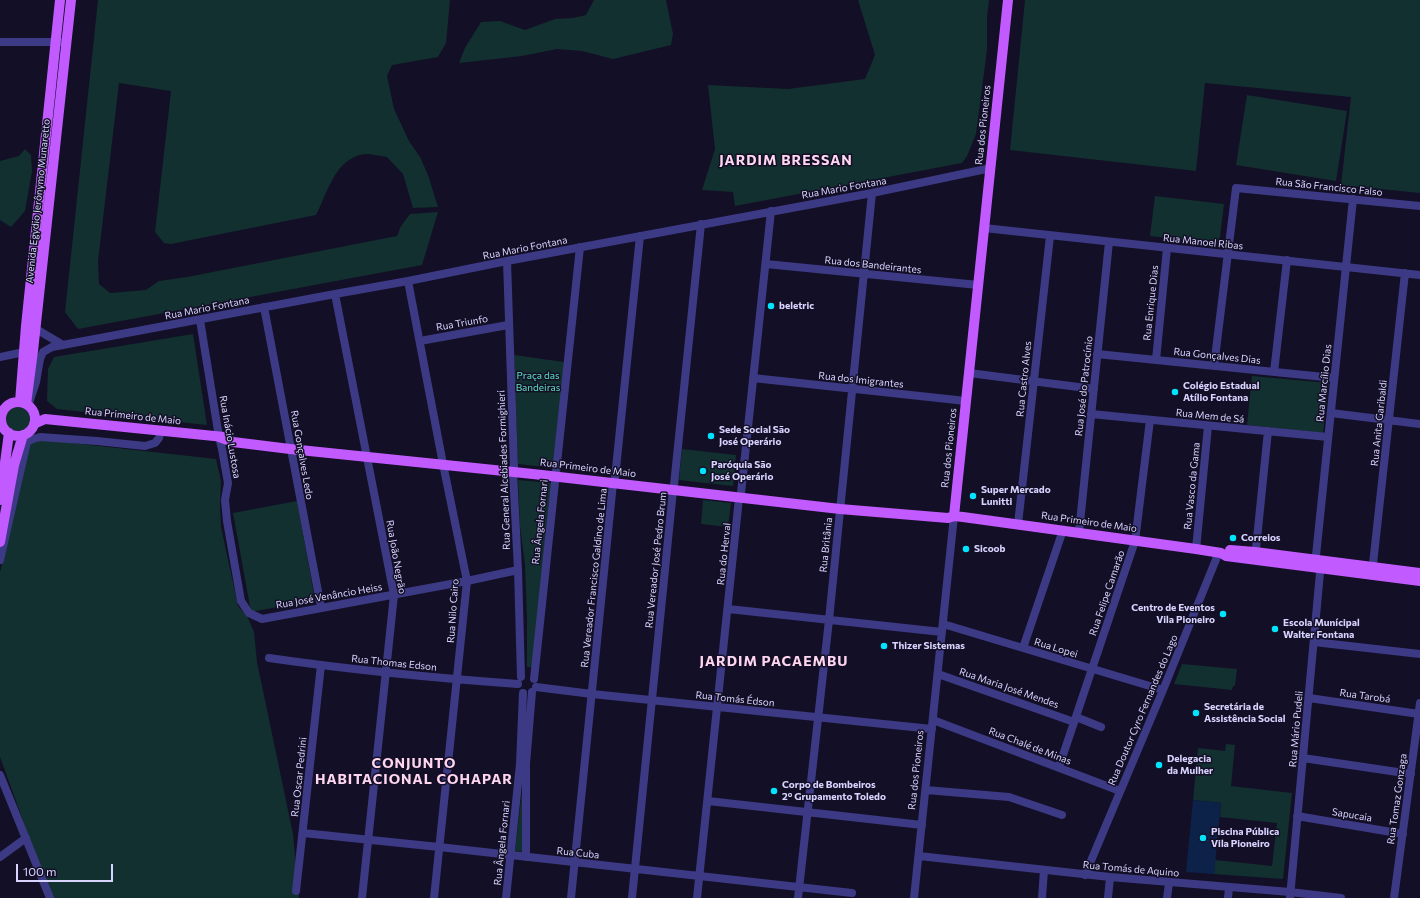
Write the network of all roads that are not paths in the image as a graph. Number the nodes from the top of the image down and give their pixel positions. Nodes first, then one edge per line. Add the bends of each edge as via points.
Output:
1 (60, 0) edge
2 (71, 0) edge
3 (1008, 0) edge
4 (0, 42) edge
5 (56, 42) junction
6 (67, 43) junction
7 (990, 168) junction
8 (872, 193) junction
9 (1353, 199) junction
10 (1420, 206) edge
11 (771, 211) junction
12 (701, 224) junction
13 (984, 228) junction
14 (640, 236) junction
15 (1050, 236) junction
16 (1109, 242) junction
17 (580, 247) junction
18 (1167, 248) junction
19 (1228, 254) junction
20 (1287, 260) junction
21 (507, 261) junction
22 (766, 264) junction
23 (1346, 267) junction
24 (864, 274) junction
25 (1405, 274) junction
26 (1420, 275) edge
27 (408, 281) junction
28 (978, 285) junction
29 (35, 292) junction
30 (334, 294) junction
31 (264, 307) junction
32 (200, 320) junction
33 (508, 325) junction
34 (36, 329) junction
35 (420, 341) junction
36 (63, 345) junction
37 (24, 352) junction
38 (1097, 354) junction
39 (0, 357) edge
40 (1156, 360) junction
41 (1214, 366) junction
42 (1274, 372) junction
43 (969, 373) junction
44 (753, 378) junction
45 (1334, 378) junction
46 (1034, 382) junction
47 (852, 389) junction
48 (1094, 389) junction
49 (966, 401) junction
50 (26, 405) junction
51 (1331, 413) junction
52 (1091, 414) junction
53 (46, 419) junction
54 (1150, 420) junction
55 (1390, 421) junction
56 (34, 424) junction
57 (1420, 424) edge
58 (1208, 426) junction
59 (161, 431) junction
60 (1268, 432) junction
61 (9, 433) junction
62 (23, 435) junction
63 (1328, 437) junction
64 (219, 438) junction
65 (290, 446) junction
66 (366, 454) junction
67 (443, 462) junction
68 (513, 469) junction
69 (555, 474) junction
70 (614, 481) junction
71 (674, 488) junction
72 (740, 495) junction
73 (0, 500) edge
74 (840, 506) junction
75 (954, 516) junction
76 (1018, 524) junction
77 (1063, 530) junction
78 (1079, 532) junction
79 (1135, 541) junction
80 (0, 542) edge
81 (1196, 549) junction
82 (1220, 552) junction
83 (1255, 556) junction
84 (0, 560) edge
85 (1318, 565) junction
86 (518, 570) junction
87 (1372, 571) junction
88 (1420, 573) edge
89 (467, 581) junction
90 (1420, 581) edge
91 (394, 595) junction
92 (321, 607) junction
93 (728, 609) junction
94 (262, 619) joint
95 (829, 620) junction
96 (943, 628) junction
97 (1314, 642) junction
98 (1023, 648) junction
99 (1420, 654) edge
100 (269, 658) dead end
101 (321, 665) junction
102 (1092, 669) junction
103 (386, 672) junction
104 (938, 674) junction
105 (534, 679) junction
106 (457, 680) junction
107 (520, 680) junction
108 (534, 690) junction
109 (1163, 690) junction
110 (523, 693) junction
111 (592, 694) junction
112 (1308, 698) junction
113 (652, 700) junction
114 (1420, 703) edge
115 (718, 707) junction
116 (1419, 714) junction
117 (818, 717) junction
118 (1075, 719) junction
119 (933, 720) junction
120 (1101, 727) dead end
121 (932, 728) junction
122 (1417, 745) edge
123 (1303, 758) junction
124 (523, 764) junction
125 (1059, 767) junction
126 (1411, 774) junction
127 (0, 775) edge
128 (926, 790) junction
129 (1120, 790) junction
130 (708, 801) junction
131 (808, 812) junction
132 (1062, 815) dead end
133 (1297, 816) junction
134 (922, 825) junction
135 (303, 834) junction
136 (1403, 834) junction
137 (26, 838) junction
138 (368, 841) junction
139 (439, 847) junction
140 (510, 855) junction
141 (919, 856) junction
142 (0, 857) edge
143 (526, 857) junction
144 (574, 862) junction
145 (635, 869) junction
146 (1044, 870) junction
147 (1085, 875) junction
148 (700, 877) junction
149 (1110, 877) junction
150 (1169, 883) junction
151 (1228, 887) junction
152 (799, 888) junction
153 (296, 891) dead end
154 (852, 893) dead end
155 (1290, 895) edge
156 (50, 898) edge
157 (362, 898) edge
158 (434, 898) edge
159 (506, 898) edge
160 (570, 898) edge
161 (632, 898) edge
162 (697, 898) edge
163 (798, 898) edge
164 (914, 898) edge
165 (1042, 898) edge
166 (1108, 898) edge
167 (1167, 898) edge
168 (1228, 898) edge
169 (1341, 898) edge
170 (1394, 898) edge

1 - 5 main road, Avenida Egydio Jerônymo Munaretto
2 - 6 main road, Avenida Egydio Jerônymo Munaretto
3 - 7 main road, Rua dos Pioneiros
4 - 5 street
5 - 6 street
5 - 29 main road, Avenida Egydio Jerônymo Munaretto
6 - 29 main road, Avenida Egydio Jerônymo Munaretto
7 - 8 street, Rua Mario Fontana
7 - 13 main road, Rua dos Pioneiros
8 - 11 street, Rua Mario Fontana
8 - 24 street, Rua Britânia
9 - 10 street, Rua São Francisco Falso
9 - 19 street, Rua São Francisco Falso via 1236,188
9 - 23 street, Rua Marcílio Dias
11 - 12 street, Rua Mario Fontana
11 - 22 street, Rua do Herval
12 - 14 street, Rua Mario Fontana
12 - 71 street, Rua Vereador José Pedro Brum
13 - 15 street, Rua Manoel Ribas
13 - 28 main road, Rua dos Pioneiros
14 - 17 street, Rua Mario Fontana
14 - 70 street, Rua Vereador Francisco Galdino de Lima
15 - 16 street, Rua Manoel Ribas
15 - 46 street, Rua Castro Alves
16 - 18 street, Rua Manoel Ribas
16 - 38 street, Rua José do Patrocínio
17 - 21 street, Rua Mario Fontana
17 - 69 street, Rua Ângela Fornari
18 - 19 street, Rua Manoel Ribas
18 - 40 street, Rua Enrique Dias
19 - 20 street, Rua Manoel Ribas
19 - 41 street
20 - 23 street, Rua Manoel Ribas
20 - 42 street
21 - 27 street, Rua Mario Fontana
21 - 33 street, Rua General Alcebiades Formighieri
22 - 24 street, Rua dos Bandeirantes
22 - 44 street, Rua do Herval
23 - 25 street, Rua Manoel Ribas
23 - 45 street, Rua Marcílio Dias
24 - 28 street, Rua dos Bandeirantes
24 - 47 street, Rua Britânia
25 - 26 street, Rua Manoel Ribas
25 - 55 street, Rua Anita Garibaldi
27 - 30 street, Rua Mario Fontana
27 - 35 street, Rua Nilo Cairo
28 - 43 main road, Rua dos Pioneiros
29 - 34 main road, Avenida Egydio Jerônymo Munaretto
29 - 37 main road, Avenida Egydio Jerônymo Munaretto
30 - 31 street, Rua Mario Fontana
30 - 66 street, Rua João Negrão
31 - 32 street, Rua Mario Fontana
31 - 65 street, Rua Gonçalves Ledo
32 - 36 street, Rua Mario Fontana
32 - 64 street, Rua Inácio Lustosa
33 - 35 street, Rua Triunfo
33 - 68 street, Rua General Alcebiades Formighieri
34 - 36 street
34 - 50 main road, Avenida Egydio Jerônymo Munaretto
35 - 67 street, Rua Nilo Cairo
36 - 50 street, Rua Mario Fontana via 43,352 36,382
37 - 39 street
37 - 50 main road, Avenida Egydio Jerônymo Munaretto
38 - 40 street, Rua Gonçalves Dias
38 - 48 street, Rua José do Patrocínio
40 - 41 street, Rua Gonçalves Dias
41 - 42 street, Rua Gonçalves Dias
42 - 45 street, Rua Gonçalves Dias
43 - 46 street
43 - 49 main road, Rua dos Pioneiros
44 - 47 street, Rua dos Imigrantes
44 - 72 street, Rua do Herval
45 - 51 street, Rua Marcílio Dias
46 - 48 street
46 - 76 street, Rua Castro Alves
47 - 49 street, Rua dos Imigrantes
47 - 74 street, Rua Britânia
48 - 52 street, Rua José do Patrocínio
49 - 75 main road, Rua dos Pioneiros
50 - 53 main road
50 - 56 main road via 35,418
50 - 61 main road via 13,403 4,410 2,422
51 - 55 street
51 - 63 street, Rua Marcílio Dias
52 - 54 street, Rua Mem de Sá
52 - 78 street, Rua José do Patrocínio
53 - 56 main road, Rua Primeiro de Maio
53 - 59 main road, Rua Primeiro de Maio
54 - 58 street, Rua Mem de Sá
54 - 79 street, Rua Felipe Camarão
55 - 57 street
55 - 87 street, Rua Anita Garibaldi
56 - 62 main road via 30,431
58 - 60 street, Rua Mem de Sá
58 - 81 street, Rua Vasco da Gama
59 - 64 main road, Rua Primeiro de Maio
59 - 84 street via 155,443 145,446 40,437 27,442
60 - 63 street, Rua Mem de Sá
60 - 83 street
61 - 62 main road
61 - 73 main road
62 - 80 main road via 14,465
63 - 85 street, Rua Marcílio Dias
64 - 65 main road, Rua Primeiro de Maio via 233,442
64 - 94 street, Rua Inácio Lustosa via 228,483 225,500 227,521 241,602 249,613
65 - 66 main road, Rua Primeiro de Maio
65 - 92 street, Rua Gonçalves Ledo
66 - 67 main road, Rua Primeiro de Maio
66 - 91 street, Rua João Negrão
67 - 68 main road, Rua Primeiro de Maio
67 - 89 street, Rua Nilo Cairo
68 - 69 main road, Rua Primeiro de Maio
68 - 86 street, Rua General Alcebiades Formighieri
69 - 70 main road, Rua Primeiro de Maio
69 - 105 street, Rua Ângela Fornari
70 - 71 main road, Rua Primeiro de Maio
70 - 111 street, Rua Vereador Francisco Galdino de Lima
71 - 72 main road, Rua Primeiro de Maio
71 - 113 street, Rua Vereador José Pedro Brum
72 - 74 main road, Rua Primeiro de Maio
72 - 93 street, Rua do Herval
74 - 75 main road, Rua Primeiro de Maio via 948,518
74 - 95 street, Rua Britânia
75 - 76 main road, Rua Primeiro de Maio
75 - 96 street, Rua dos Pioneiros
76 - 77 main road, Rua Primeiro de Maio
77 - 78 main road, Rua Primeiro de Maio
77 - 98 street
78 - 79 main road, Rua Primeiro de Maio
79 - 81 main road, Rua Primeiro de Maio
79 - 102 street, Rua Felipe Camarão
81 - 82 main road, Rua Primeiro de Maio
82 - 83 main road, Rua Primeiro de Maio via 1226,556
82 - 109 street, Rua Doutor Cyro Fernandes do Lago
83 - 85 main road, Rua Primeiro de Maio
85 - 87 main road, Rua Primeiro de Maio
85 - 97 street, Rua Mário Pudeli
86 - 89 street, Rua José Venâncio Heiss
86 - 107 street, Rua General Alcebiades Formighieri
87 - 88 main road, Rua Primeiro de Maio
87 - 90 main road, Rua Primeiro de Maio
89 - 91 street, Rua José Venâncio Heiss
89 - 106 street, Rua Nilo Cairo
91 - 92 street, Rua José Venâncio Heiss
91 - 103 street, Rua João Negrão
92 - 94 street, Rua José Venâncio Heiss
93 - 95 street, Rua Lopei
93 - 115 street, Rua do Herval
95 - 96 street, Rua Lopei
95 - 117 street, Rua Britânia
96 - 98 street, Rua Lopei
96 - 104 street, Rua dos Pioneiros
97 - 99 street
97 - 112 street, Rua Mário Pudeli
98 - 102 street, Rua Lopei
100 - 101 street, Rua Thomas Edson
101 - 103 street, Rua Thomas Edson
101 - 135 street, Rua Oscar Pedrini
102 - 109 street, Rua Lopei
102 - 118 street, Rua Felipe Camarão
103 - 106 street, Rua Thomas Edson
103 - 138 street, Rua João Negrão
104 - 118 street, Rua Maria José Mendes
104 - 119 street, Rua dos Pioneiros
105 - 107 street via 529,676
105 - 108 street
106 - 107 street, Rua Thomas Edson
106 - 139 street, Rua Nilo Cairo
107 - 110 street via 519,690
108 - 110 street
108 - 111 street, Rua Tomás Édson
108 - 124 street, Rua Ângela Fornari
109 - 129 street, Rua Doutor Cyro Fernandes do Lago
110 - 124 street, Rua Ângela Fornari
111 - 113 street, Rua Tomás Édson
111 - 144 street, Rua Vereador Francisco Galdino de Lima
112 - 116 street, Rua Tarobá
112 - 123 street, Rua Mário Pudeli
113 - 115 street, Rua Tomás Édson
113 - 145 street, Rua Vereador José Pedro Brum
114 - 116 street, Rua Tomaz Gonzaga
115 - 117 street, Rua Tomás Édson
115 - 130 street, Rua do Herval
116 - 122 street, Rua Tomaz Gonzaga
117 - 121 street, Rua Tomás Édson
117 - 131 street, Rua Britânia
118 - 120 street, Rua Maria José Mendes
118 - 125 street, Rua Felipe Camarão
119 - 121 street, Rua dos Pioneiros
119 - 125 street, Rua Chalé de Minas
121 - 128 street, Rua dos Pioneiros
122 - 126 street, Rua Tomaz Gonzaga
123 - 126 street
123 - 133 street, Rua Mário Pudeli
124 - 140 street, Rua Ângela Fornari
124 - 143 street, Rua Ângela Fornari
125 - 129 street, Rua Chalé de Minas
126 - 136 street, Rua Tomaz Gonzaga
127 - 137 street
128 - 132 street via 1009,797
128 - 134 street, Rua dos Pioneiros
129 - 147 street, Rua Doutor Cyro Fernandes do Lago
130 - 131 street
130 - 148 street, Rua do Herval
131 - 134 street
131 - 152 street, Rua Britânia
133 - 136 street, Sapucaia
133 - 155 street, Rua Mário Pudeli
134 - 141 street, Rua dos Pioneiros
135 - 138 street, Rua Cuba
135 - 153 street, Rua Oscar Pedrini
136 - 170 street, Rua Tomaz Gonzaga
137 - 142 street
137 - 156 street
138 - 139 street, Rua Cuba
138 - 157 street, Rua João Negrão
139 - 140 street, Rua Cuba
139 - 158 street, Rua Nilo Cairo
140 - 143 street, Rua Cuba
140 - 159 street, Rua Ângela Fornari
141 - 146 street, Rua Tomás de Aquino
141 - 164 street, Rua dos Pioneiros
143 - 144 street, Rua Cuba
144 - 145 street, Rua Cuba
144 - 160 street, Rua Vereador Francisco Galdino de Lima
145 - 148 street, Rua Cuba
145 - 161 street, Rua Vereador José Pedro Brum
146 - 147 street, Rua Tomás de Aquino
146 - 165 street
147 - 149 street, Rua Tomás de Aquino
148 - 152 street, Rua Cuba
148 - 162 street, Rua do Herval
149 - 150 street, Rua Tomás de Aquino
149 - 166 street
150 - 151 street, Rua Tomás de Aquino
150 - 167 street
151 - 155 street, Rua Tomás de Aquino
151 - 168 street
152 - 154 street, Rua Cuba
152 - 163 street, Rua Britânia
155 - 169 street, Rua Tomás de Aquino

